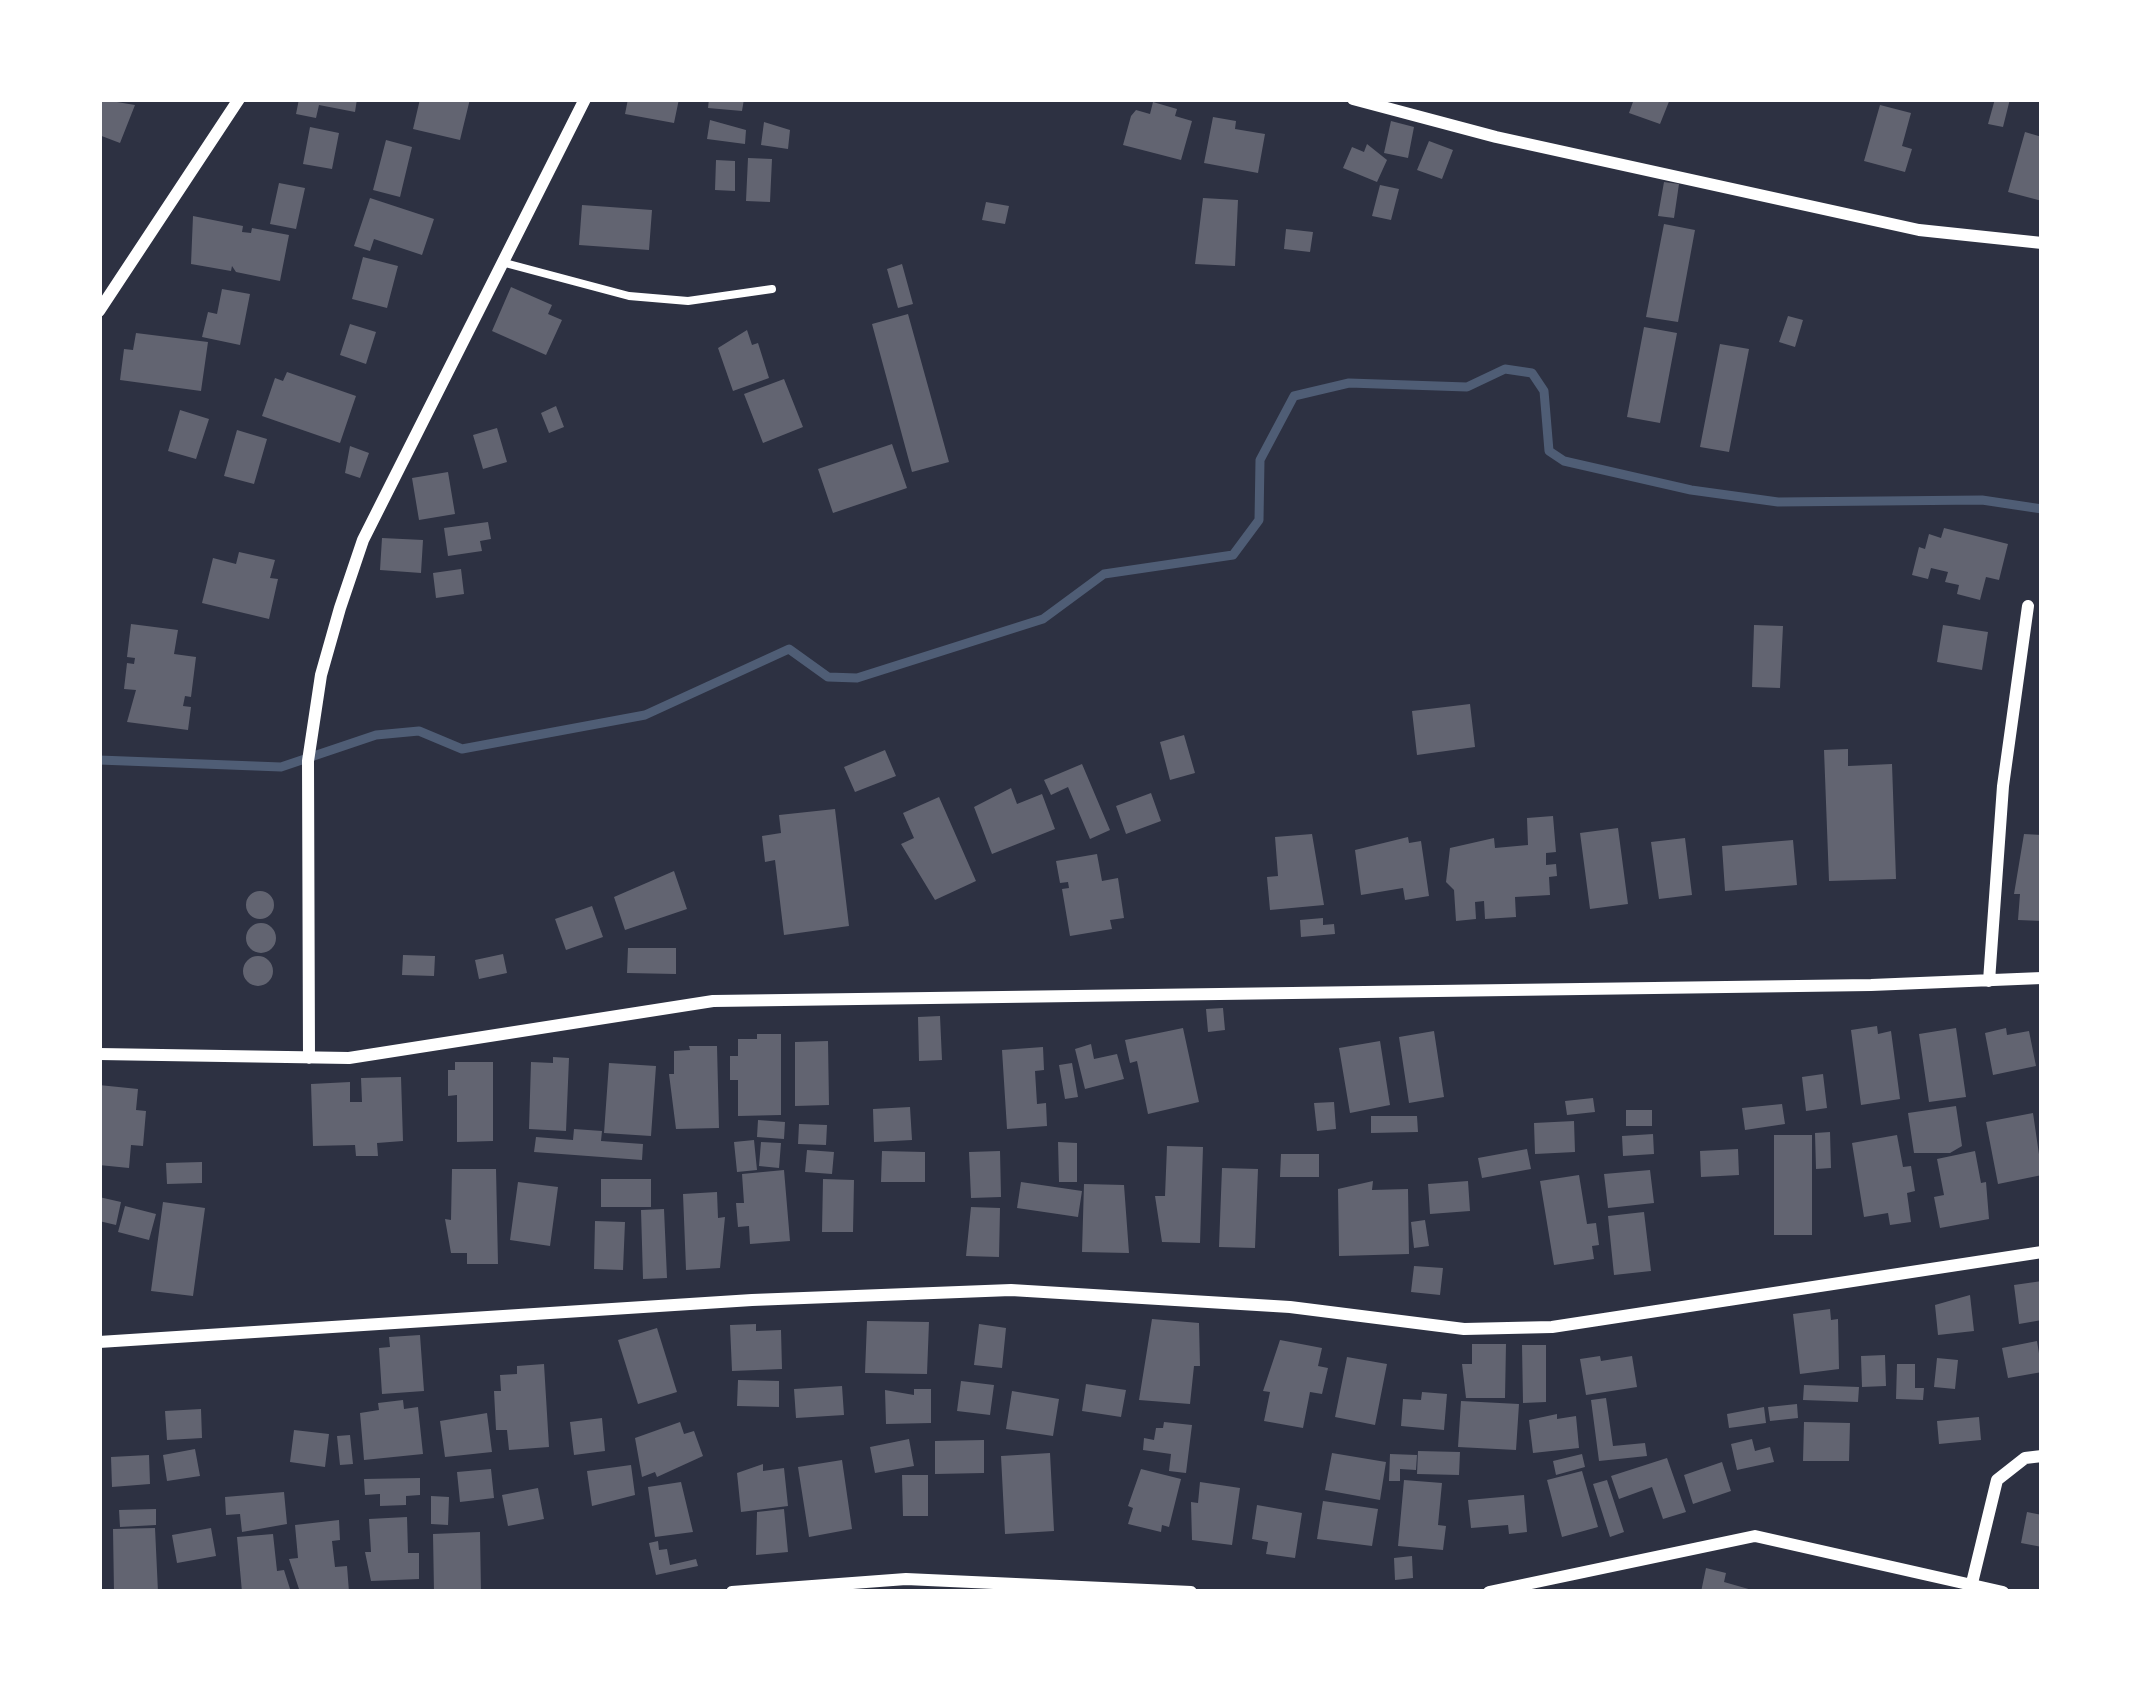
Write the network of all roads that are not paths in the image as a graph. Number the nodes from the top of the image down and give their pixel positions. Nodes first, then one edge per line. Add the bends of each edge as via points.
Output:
1 (239, 99) edge
2 (585, 99) edge
3 (1353, 99) edge
4 (2042, 243) edge
5 (505, 262) junction
6 (772, 289) dead end
7 (99, 310) edge
8 (2028, 605) dead end
9 (2042, 978) edge
10 (1989, 980) junction
11 (99, 1054) edge
12 (309, 1058) junction
13 (2042, 1252) edge
14 (99, 1342) edge
15 (2042, 1456) edge
16 (1972, 1583) junction
17 (732, 1592) edge
18 (1191, 1592) edge
19 (1489, 1592) edge
20 (2003, 1592) edge

1 - 7 street
2 - 5 street
3 - 4 street via 1919,230
5 - 6 lane via 629,296 688,301
5 - 12 street via 363,540 321,675 308,761
8 - 10 street via 2003,786
9 - 10 street
10 - 12 street via 713,1001 405,1052
11 - 12 street
13 - 14 street via 1552,1327 1463,1329 1267,1305 1010,1290
15 - 16 street via 2024,1458 1997,1480
16 - 19 street via 1755,1536
16 - 20 street
17 - 18 street via 906,1579

